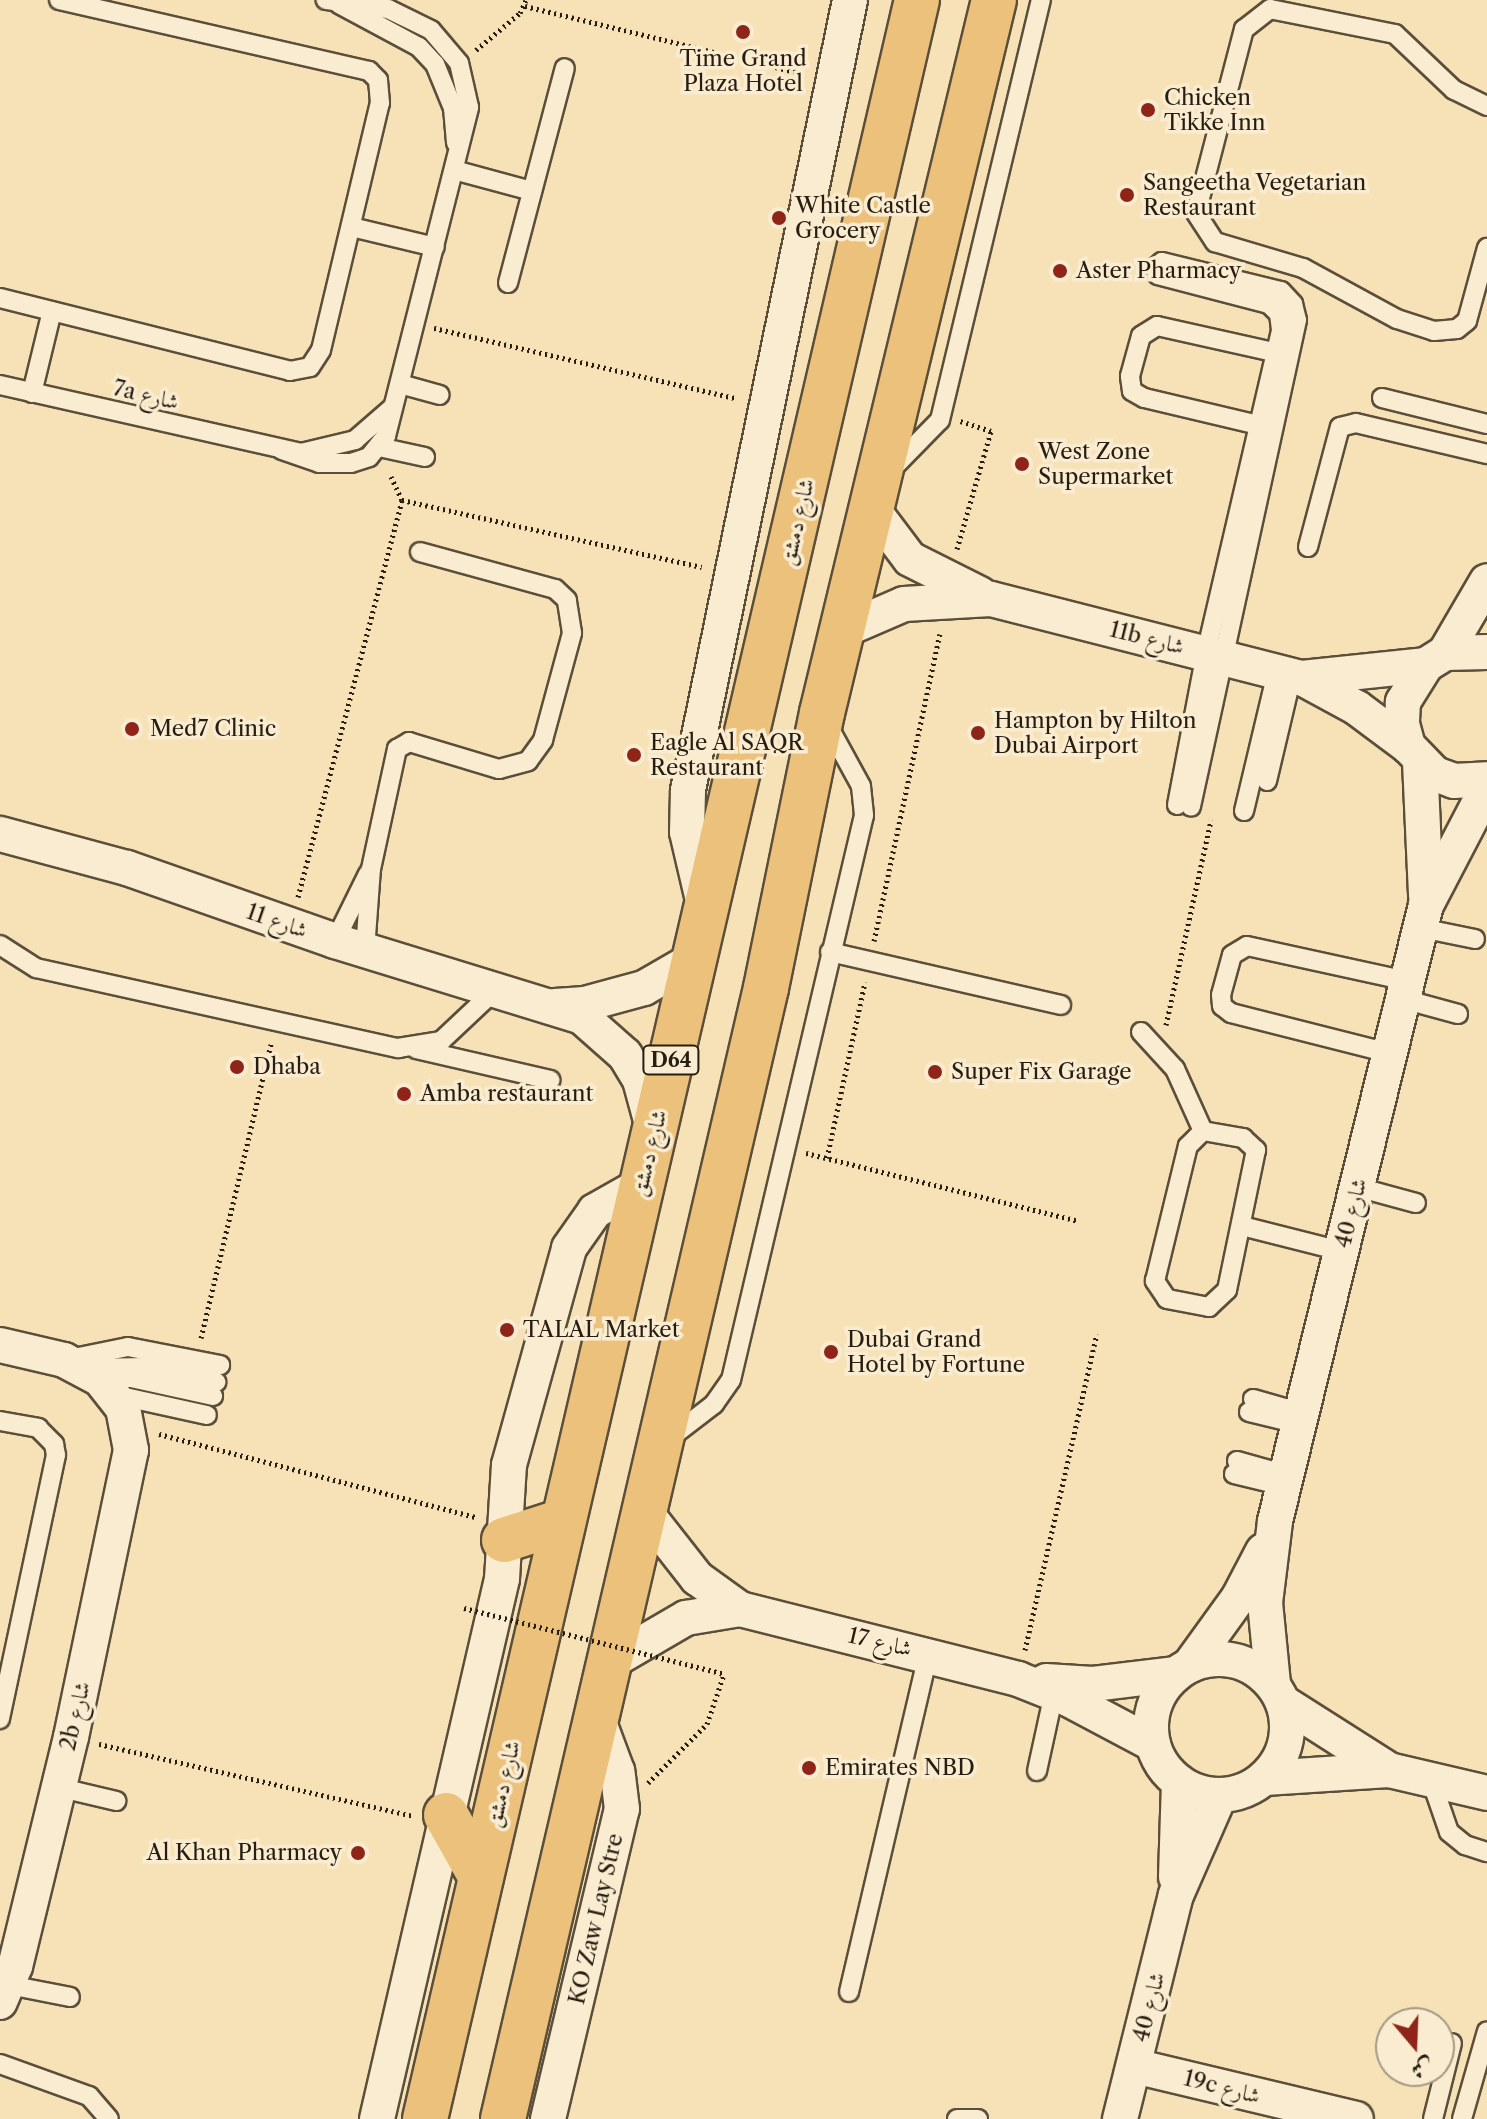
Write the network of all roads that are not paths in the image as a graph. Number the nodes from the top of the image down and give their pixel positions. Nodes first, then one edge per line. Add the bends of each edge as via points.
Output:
1 (59, 0) edge
2 (850, 0) edge
3 (917, 0) edge
4 (994, 0) edge
5 (1041, 0) edge
6 (333, 1) edge
7 (565, 68) dead end
8 (1487, 106) edge
9 (454, 170) junction
10 (532, 191) junction
11 (352, 227) junction
12 (435, 247) junction
13 (1487, 248) edge
14 (508, 283) dead end
15 (0, 298) edge
16 (52, 311) junction
17 (1283, 354) junction
18 (0, 385) edge
19 (398, 392) junction
20 (32, 393) junction
21 (440, 395) dead end
22 (1382, 398) dead end
23 (1487, 424) edge
24 (1266, 427) junction
25 (282, 450) junction
26 (374, 452) junction
27 (1487, 454) edge
28 (425, 457) dead end
29 (876, 495) junction
30 (1308, 547) dead end
31 (420, 552) dead end
32 (1487, 581) edge
33 (948, 589) junction
34 (844, 630) junction
35 (1487, 652) edge
36 (1214, 655) junction
37 (1436, 659) junction
38 (1284, 673) junction
39 (822, 713) junction
40 (1414, 754) junction
41 (1487, 779) edge
42 (1267, 781) dead end
43 (1487, 788) edge
44 (1184, 806) dead end
45 (1239, 809) dead end
46 (0, 834) edge
47 (371, 869) junction
48 (707, 915) junction
49 (1424, 916) junction
50 (1475, 939) dead end
51 (0, 945) edge
52 (350, 946) junction
53 (830, 952) junction
54 (696, 958) junction
55 (1405, 990) junction
56 (494, 991) junction
57 (1061, 1005) dead end
58 (555, 1006) junction
59 (1458, 1014) dead end
60 (1141, 1032) dead end
61 (413, 1049) junction
62 (1389, 1053) junction
63 (550, 1080) dead end
64 (1203, 1131) junction
65 (653, 1136) junction
66 (641, 1185) junction
67 (1357, 1187) junction
68 (1416, 1203) dead end
69 (1242, 1226) junction
70 (1341, 1251) junction
71 (0, 1345) edge
72 (91, 1375) junction
73 (1251, 1406) dead end
74 (207, 1415) dead end
75 (1300, 1419) junction
76 (0, 1421) edge
77 (661, 1445) junction
78 (1236, 1467) dead end
79 (1285, 1480) junction
80 (646, 1513) junction
81 (563, 1521) junction
82 (1275, 1521) junction
83 (503, 1532) junction
84 (740, 1609) junction
85 (928, 1654) junction
86 (612, 1661) junction
87 (1183, 1669) junction
88 (1018, 1679) junction
89 (1054, 1693) junction
90 (1278, 1694) junction
91 (0, 1719) edge
92 (598, 1720) junction
93 (1153, 1744) junction
94 (1389, 1770) junction
95 (1037, 1771) dead end
96 (1265, 1778) junction
97 (1431, 1780) junction
98 (1179, 1782) junction
99 (57, 1787) junction
100 (1487, 1793) edge
101 (1220, 1795) junction
102 (116, 1801) dead end
103 (445, 1819) junction
104 (1487, 1852) edge
105 (481, 1877) junction
106 (1176, 1895) junction
107 (849, 1992) dead end
108 (5, 1994) edge
109 (70, 1997) dead end
110 (1487, 2031) edge
111 (0, 2064) edge
112 (1134, 2066) junction
113 (1441, 2087) edge
114 (109, 2119) edge
115 (377, 2119) edge
116 (425, 2119) edge
117 (503, 2119) edge
118 (548, 2119) edge
119 (957, 2119) edge
120 (978, 2119) edge
121 (1120, 2119) edge
122 (1356, 2119) edge
123 (1433, 2119) edge
124 (1462, 2119) edge

1 - 11 lane via 369,71 381,91
2 - 48 street via 686,810 690,853
3 - 48 main road, شارع دمشق / D64
4 - 29 main road
5 - 29 lane via 941,414 931,434
6 - 9 lane, 7a شارع via 419,47 435,64 453,108
6 - 9 lane, 7a شارع via 410,17 431,30 459,63 469,107
7 - 10 lane
8 - 13 lane via 1446,84 1395,34 1270,9 1244,29 1196,213 1215,242 1303,268 1397,319 1434,331 1457,329 1467,321
9 - 10 lane
9 - 12 lane, 7a شارع
10 - 14 lane
11 - 12 lane
11 - 16 lane via 321,350 301,371
12 - 19 lane, 7a شارع
15 - 16 lane
16 - 20 lane
17 - 17 lane via 1296,312 1281,291 1158,264 1156,272 1163,277 1269,304 1281,322
17 - 24 lane
17 - 24 lane via 1157,326 1141,336 1130,376 1132,391 1144,398
18 - 20 lane, 7a شارع
19 - 21 lane
19 - 25 lane, 7a شارع via 372,429 338,447
19 - 26 lane, 7a شارع
20 - 25 lane, 7a شارع
22 - 23 lane
24 - 36 lane
25 - 26 lane, 7a شارع via 336,465
26 - 28 lane
27 - 30 lane via 1356,423 1340,427
29 - 33 street, 11b شارع via 910,559
29 - 34 main road
31 - 47 lane via 555,589 567,600 572,633 543,740 528,761 499,769 409,742 400,745 393,756
32 - 37 street
33 - 34 street, 11b شارع
33 - 36 street, 11b شارع
34 - 39 main road
35 - 37 street, 11b شارع
36 - 38 street, 11b شارع
36 - 44 lane
37 - 38 street, 11b شارع
37 - 40 street, شارع 40 via 1403,702
38 - 40 street, 11b شارع via 1357,708
38 - 42 lane
38 - 45 lane
39 - 53 lane via 857,778 864,805
39 - 77 main road via 766,988
40 - 41 street, 11b شارع via 1454,781
40 - 49 street, شارع 40
43 - 49 street, شارع 40
46 - 52 street, شارع 11 via 127,868
47 - 52 lane
47 - 52 lane
48 - 54 main road, شارع دمشق / D64
49 - 50 lane
49 - 55 street, شارع 40
51 - 61 lane via 36,968
52 - 56 street, شارع 11
53 - 57 lane
53 - 77 lane via 731,1380 714,1404
54 - 58 street, شارع 11 via 671,975 615,998
54 - 65 main road, شارع دمشق / D64
55 - 59 lane
55 - 62 street, شارع 40
55 - 62 lane via 1247,946 1232,955 1221,995 1222,1006 1231,1013
56 - 58 street, شارع 11
56 - 61 lane via 441,1041
58 - 65 street, شارع 11 via 582,1017 625,1055 640,1080
60 - 64 lane via 1175,1069
61 - 63 lane
62 - 67 street, شارع 40
64 - 69 lane via 1243,1138 1256,1150
64 - 69 lane via 1188,1146 1156,1274 1161,1296 1200,1307 1217,1304 1227,1290
65 - 66 main road, شارع دمشق / D64
66 - 81 main road, شارع دمشق / D64
66 - 83 street via 595,1211 569,1248 509,1465
67 - 68 lane
67 - 70 street, شارع 40
69 - 70 lane
70 - 75 street, شارع 40
71 - 72 street
72 - 72 lane via 128,1347 195,1360 216,1381 148,1367
72 - 74 lane
72 - 99 street, 2b شارع via 129,1426 130,1462
73 - 75 lane
75 - 79 street, شارع 40
76 - 91 lane via 38,1428 54,1444 56,1455
77 - 80 main road
78 - 79 lane
79 - 82 street, شارع 40
80 - 84 street, شارع 17 via 697,1578
80 - 86 main road
81 - 83 main road
81 - 105 main road, شارع دمشق / D64
82 - 87 street, شارع 40 via 1239,1597
82 - 90 street, شارع 40 via 1265,1603
83 - 103 street via 502,1579
84 - 85 street, شارع 17
84 - 86 street, شارع 17 via 686,1618
85 - 88 street, شارع 17
85 - 107 lane
86 - 92 main road
87 - 88 street, شارع 17 via 1093,1684
87 - 90 street via 1212,1659 1235,1660 1256,1669
87 - 93 street via 1160,1694 1151,1718
88 - 89 street, شارع 17
89 - 93 street, شارع 17
89 - 95 lane
90 - 94 street
90 - 96 street via 1286,1743
92 - 117 main road
92 - 118 street, KO Zaw Lay Stre via 617,1771 622,1809
93 - 98 street
94 - 96 street
94 - 97 street
96 - 101 street
97 - 100 street
97 - 104 lane via 1449,1832 1465,1845
98 - 101 street
98 - 106 street, شارع 40
99 - 102 lane
99 - 108 street, 2b شارع
101 - 106 street, شارع 40
103 - 105 main road
103 - 115 street
105 - 116 main road, شارع دمشق / D64
106 - 112 street, شارع 40
108 - 109 lane
110 - 124 lane
111 - 114 lane via 89,2096
112 - 121 street, شارع 40
112 - 122 street, 19c شارع
113 - 123 lane
119 - 120 lane

